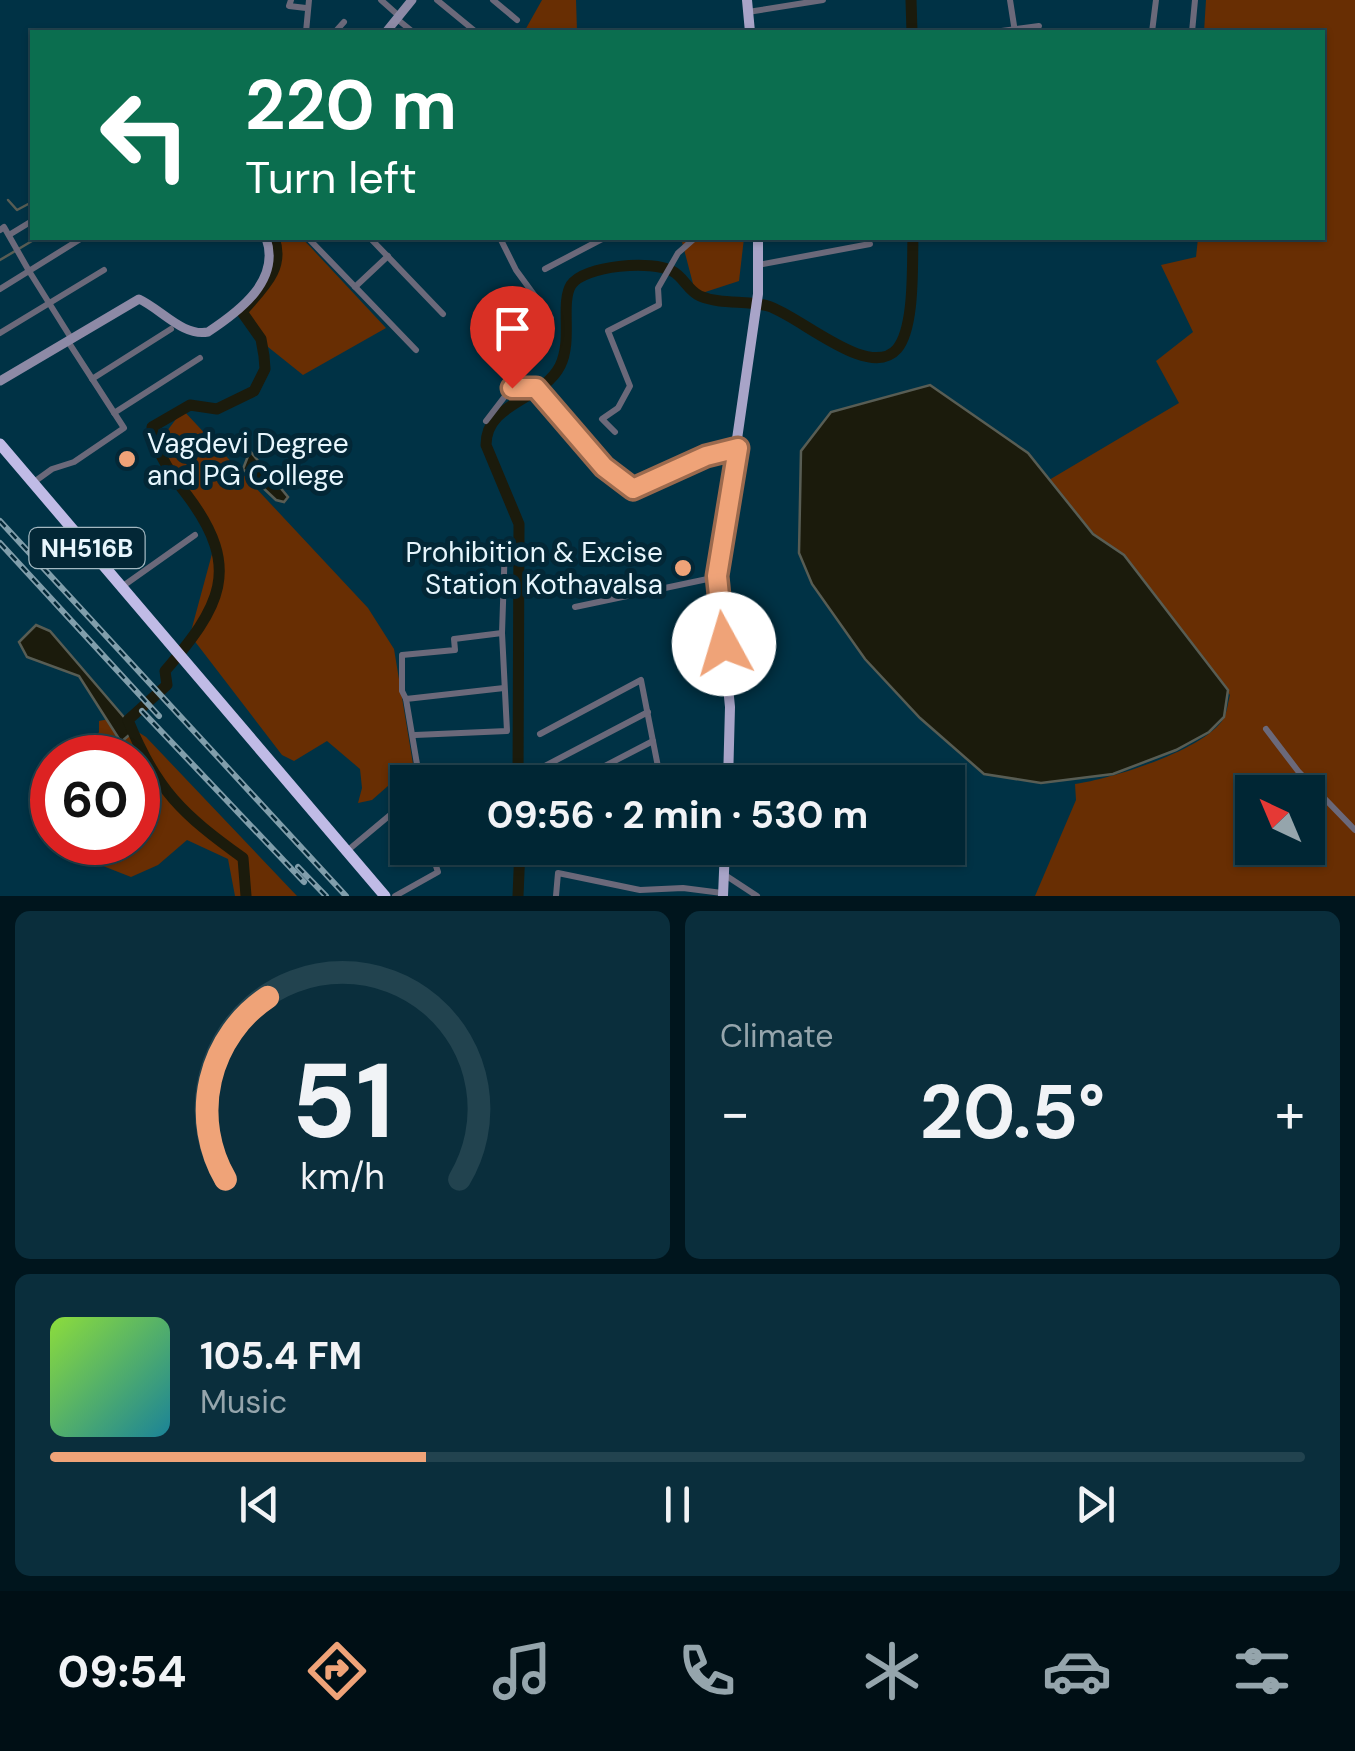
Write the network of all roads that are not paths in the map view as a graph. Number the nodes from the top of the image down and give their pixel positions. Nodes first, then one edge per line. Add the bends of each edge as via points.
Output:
1 (291, 0) edge
2 (381, 0) edge
3 (412, 0) edge
4 (437, 0) edge
5 (493, 0) edge
6 (823, 0) edge
7 (1010, 0) edge
8 (1156, 0) edge
9 (1195, 0) edge
10 (308, 4) edge
11 (748, 6) edge
12 (398, 18) junction
13 (517, 20) dead end
14 (344, 22) dead end
15 (1039, 26) dead end
16 (306, 30) edge
17 (337, 30) edge
18 (388, 30) edge
19 (410, 30) edge
20 (474, 30) edge
21 (1014, 30) edge
22 (1019, 30) edge
23 (1152, 30) edge
24 (1192, 30) edge
25 (30, 221) edge
26 (0, 230) edge
27 (9, 235) junction
28 (79, 240) edge
29 (266, 240) edge
30 (310, 240) edge
31 (372, 240) edge
32 (501, 240) edge
33 (600, 240) edge
34 (692, 240) edge
35 (758, 240) edge
36 (870, 244) dead end
37 (388, 256) junction
38 (757, 265) junction
39 (545, 268) dead end
40 (104, 270) dead end
41 (29, 271) junction
42 (355, 286) junction
43 (0, 288) edge
44 (49, 303) junction
45 (442, 314) dead end
46 (172, 329) dead end
47 (0, 333) edge
48 (71, 342) junction
49 (416, 350) dead end
50 (200, 358) dead end
51 (92, 379) junction
52 (0, 381) edge
53 (512, 388) junction
54 (114, 413) junction
55 (486, 421) dead end
56 (616, 432) dead end
57 (0, 444) edge
58 (738, 448) junction
59 (34, 482) junction
60 (194, 535) dead end
61 (505, 544) dead end
62 (717, 576) junction
63 (122, 587) junction
64 (575, 607) dead end
65 (502, 633) junction
66 (504, 688) junction
67 (406, 699) junction
68 (648, 712) junction
69 (1266, 729) dead end
70 (540, 734) dead end
71 (414, 735) junction
72 (653, 741) junction
73 (418, 765) edge
74 (547, 765) edge
75 (607, 765) edge
76 (658, 765) edge
77 (728, 765) edge
78 (390, 815) edge
79 (1355, 830) edge
80 (347, 851) junction
81 (436, 865) edge
82 (724, 865) edge
83 (724, 874) junction
84 (723, 895) edge
85 (385, 896) edge
86 (395, 896) edge
87 (556, 896) edge
88 (757, 896) edge

1 - 10 street via 289,6
2 - 12 street
3 - 12 street
4 - 20 street
5 - 13 street
6 - 11 street
7 - 21 street
8 - 23 street
9 - 24 street
10 - 16 street
12 - 18 street
12 - 19 street
14 - 17 street
15 - 22 street
25 - 27 street
26 - 27 street
27 - 41 street
28 - 41 street
29 - 48 street via 271,262 260,287 208,332 184,328 138,299
30 - 42 street
31 - 37 street
32 - 53 street via 552,318
33 - 39 street
34 - 56 street via 664,276 659,305 608,331 630,386 618,408 602,419
35 - 38 main road
36 - 38 street
37 - 42 street
37 - 45 street
38 - 58 main road
40 - 44 street
41 - 43 street
41 - 44 street
42 - 49 street
44 - 47 street
44 - 48 street
46 - 51 street
48 - 51 street
48 - 52 street
50 - 54 street
51 - 54 street
53 - 55 street
53 - 58 street via 536,388 604,467 633,489
54 - 59 street via 124,428
57 - 59 highway, NH516B
58 - 62 main road
59 - 63 highway, NH516B
60 - 63 street
61 - 65 street
62 - 64 street
62 - 77 main road
63 - 80 highway, NH516B
65 - 66 street
65 - 67 street via 454,639 454,650 402,655
66 - 67 street
66 - 71 street via 507,731
67 - 71 street
68 - 70 street via 641,680
68 - 72 street
68 - 74 street
69 - 79 street
71 - 73 street
72 - 75 street
72 - 76 street
78 - 80 street
80 - 85 highway, NH516B
81 - 86 street via 438,872
82 - 83 main road
83 - 84 main road
83 - 88 street
84 - 87 street via 640,890 558,873

